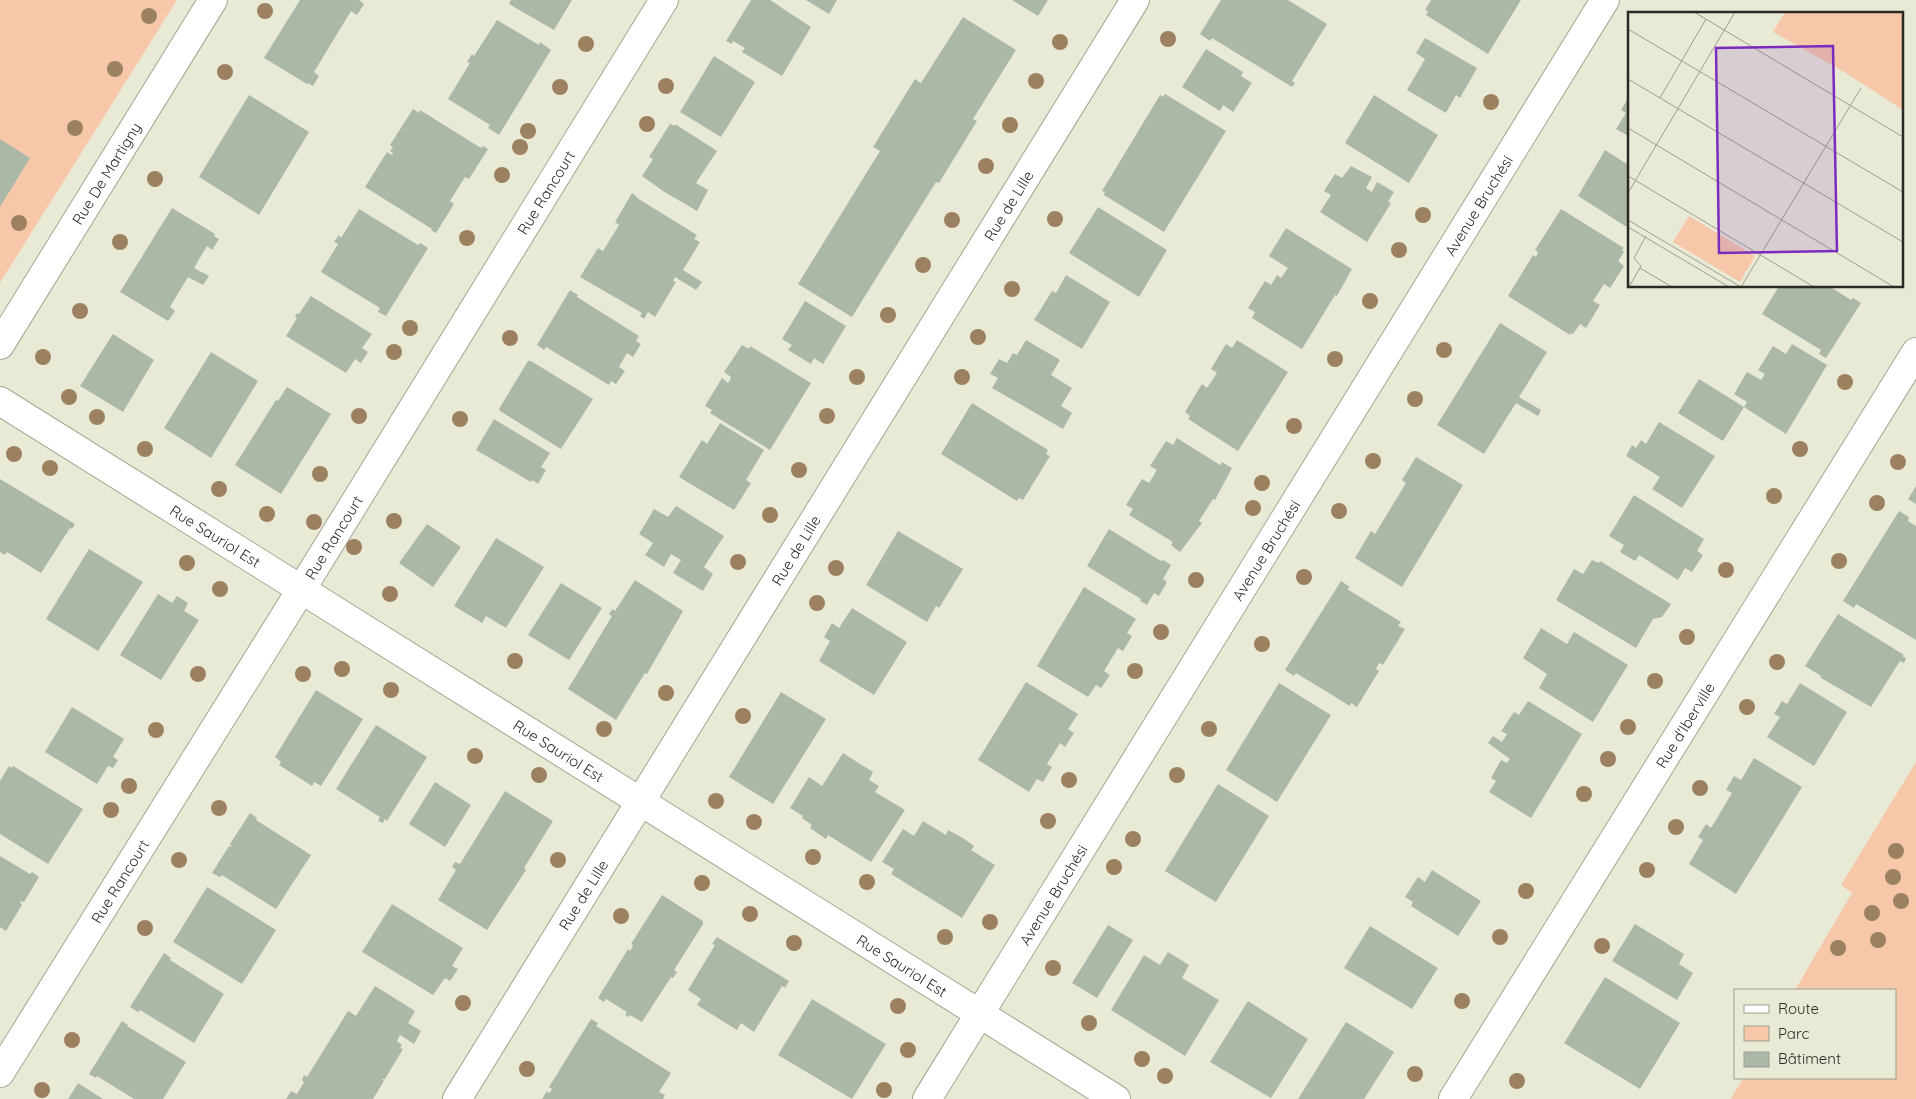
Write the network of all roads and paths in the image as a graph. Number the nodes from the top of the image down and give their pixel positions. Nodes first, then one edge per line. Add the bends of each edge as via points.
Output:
1 (214, 0) edge
2 (664, 0) edge
3 (1135, 0) edge
4 (1605, 0) edge
5 (0, 345) edge
6 (1916, 352) edge
7 (0, 401) edge
8 (302, 590) junction
9 (641, 802) junction
10 (980, 1013) junction
11 (0, 1073) edge
12 (457, 1099) edge
13 (927, 1099) edge
14 (1116, 1099) edge
15 (1453, 1099) edge

1 - 5 street, Rue De Martigny
2 - 8 street, Rue Rancourt
3 - 9 street, Rue de Lille
4 - 10 street, Avenue Bruchési
6 - 15 street, Rue d'Iberville
7 - 8 street, Rue Sauriol Est
8 - 9 street, Rue Sauriol Est
8 - 11 street, Rue Rancourt
9 - 10 street, Rue Sauriol Est
9 - 12 street, Rue de Lille
10 - 13 street, Avenue Bruchési
10 - 14 street, Rue Sauriol Est

